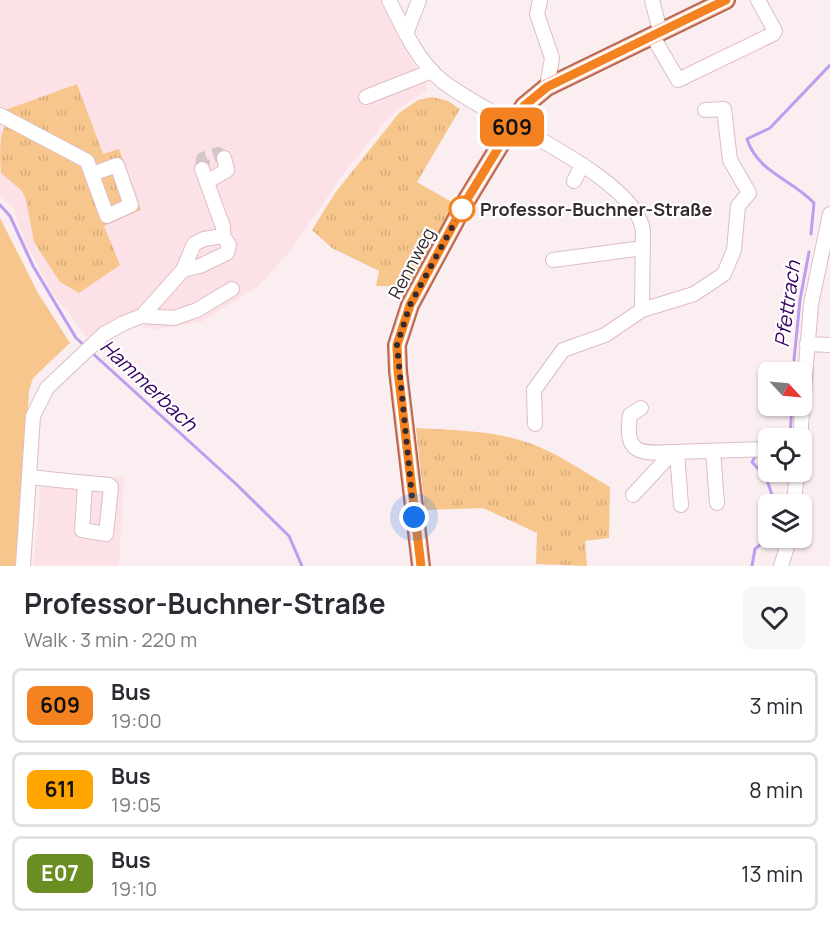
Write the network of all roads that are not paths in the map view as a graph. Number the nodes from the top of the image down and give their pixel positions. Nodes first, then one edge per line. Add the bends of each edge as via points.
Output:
1 (389, 0) edge
2 (419, 0) edge
3 (540, 0) edge
4 (652, 0) edge
5 (726, 0) edge
6 (758, 0) edge
7 (656, 33) junction
8 (406, 34) junction
9 (432, 71) junction
10 (547, 87) junction
11 (366, 97) dead end
12 (705, 110) dead end
13 (0, 115) edge
14 (513, 124) junction
15 (224, 158) dead end
16 (582, 165) junction
17 (202, 169) dead end
18 (92, 174) dead end
19 (574, 180) dead end
20 (207, 182) junction
21 (829, 222) edge
22 (223, 236) junction
23 (643, 248) junction
24 (553, 260) dead end
25 (183, 270) junction
26 (232, 289) dead end
27 (642, 310) junction
28 (142, 316) junction
29 (807, 344) junction
30 (830, 345) edge
31 (802, 362) edge
32 (641, 408) dead end
33 (535, 424) dead end
34 (758, 449) edge
35 (713, 451) junction
36 (675, 452) junction
37 (29, 477) junction
38 (85, 483) dead end
39 (633, 495) dead end
40 (717, 503) dead end
41 (681, 505) dead end
42 (787, 548) edge
43 (23, 566) edge
44 (421, 566) edge
45 (781, 566) edge

1 - 8 street
2 - 8 street
3 - 10 street via 537,14 552,58
4 - 7 street
5 - 7 main road, Rennweg
6 - 7 street via 775,31 773,34 678,80
7 - 10 main road, Rennweg
8 - 9 street
9 - 11 street
9 - 14 street
10 - 14 main road, Rennweg via 524,106
12 - 27 street via 724,109 730,160 749,193 738,206 734,255 724,274 694,294
13 - 18 street via 87,160
14 - 16 street
14 - 44 main road, Rennweg via 410,305 397,345
15 - 20 street via 227,170
16 - 19 street
16 - 23 street via 592,180 618,192 639,215
17 - 20 street
20 - 22 street via 224,227
21 - 29 street via 811,304
22 - 25 street via 194,244
22 - 25 street via 229,245 227,253 200,267
23 - 24 street
23 - 27 street
25 - 28 street
26 - 28 street via 197,310 174,318
27 - 33 street via 605,335 569,346 557,355 534,390
28 - 37 street via 104,334 40,397 33,416
29 - 30 street
29 - 31 street
32 - 36 street via 630,415 633,447 640,452
34 - 35 street
35 - 36 street
35 - 40 street
36 - 39 street
36 - 41 street
37 - 38 street
37 - 43 street
42 - 45 street

